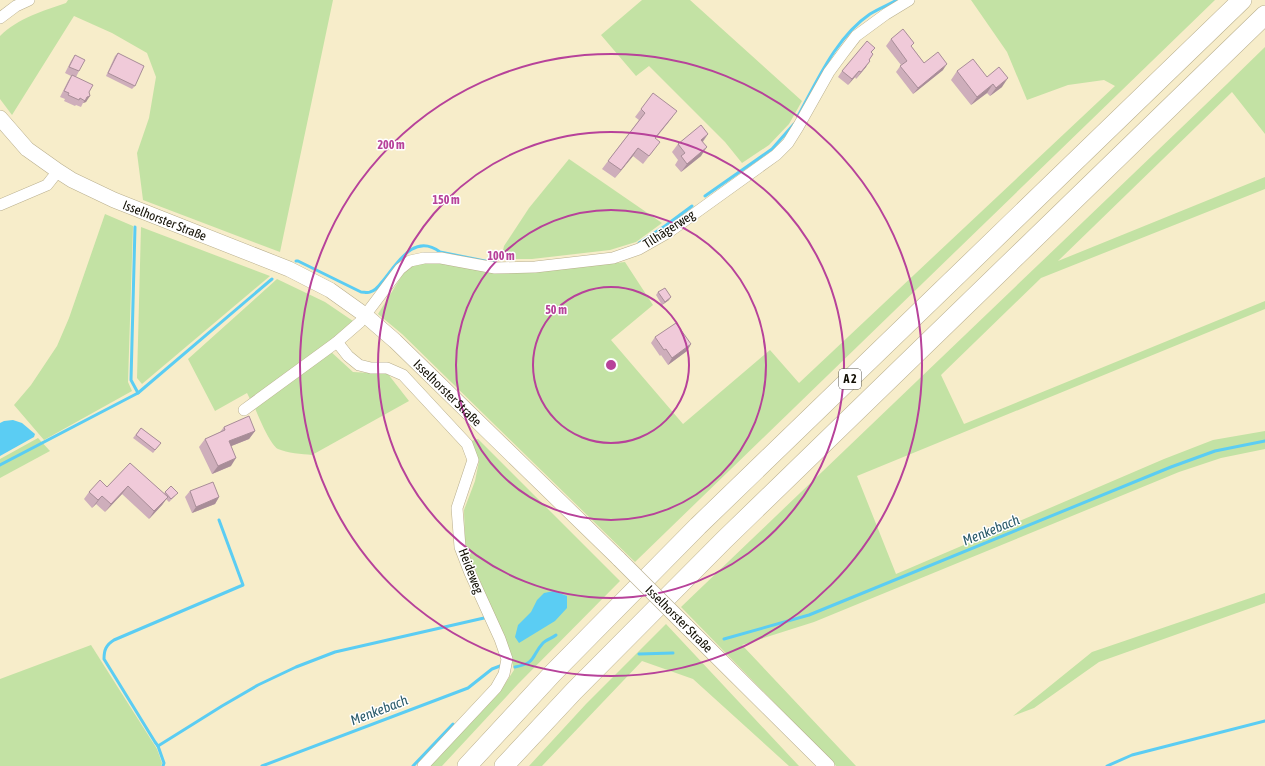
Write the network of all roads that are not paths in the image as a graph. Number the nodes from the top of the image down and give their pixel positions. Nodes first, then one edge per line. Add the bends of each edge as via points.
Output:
1 (29, 0) edge
2 (909, 0) edge
3 (1242, 0) edge
4 (1265, 15) edge
5 (0, 18) edge
6 (0, 118) edge
7 (58, 171) junction
8 (0, 205) edge
9 (365, 315) junction
10 (337, 342) junction
11 (244, 410) dead end
12 (424, 766) edge
13 (468, 766) edge
14 (504, 766) edge
15 (827, 766) edge

1 - 5 street
2 - 9 street, Tilhägerweg via 856,36 829,72 788,142 776,155 669,232 626,254 573,263 495,268 441,258 410,261 400,269
3 - 13 highway, A 2 via 698,526 553,673
4 - 14 highway, A 2 via 724,540 574,691
6 - 7 street, Isselhorster Straße via 28,149
7 - 8 street via 47,185
7 - 9 street, Isselhorster Straße via 108,197 289,269 330,290
9 - 10 street
9 - 15 street, Isselhorster Straße, bridge via 426,371
10 - 11 street
10 - 12 street, Heideweg via 359,365 387,368 403,375 467,444 473,460 457,508 460,547 507,659 504,674 496,688

